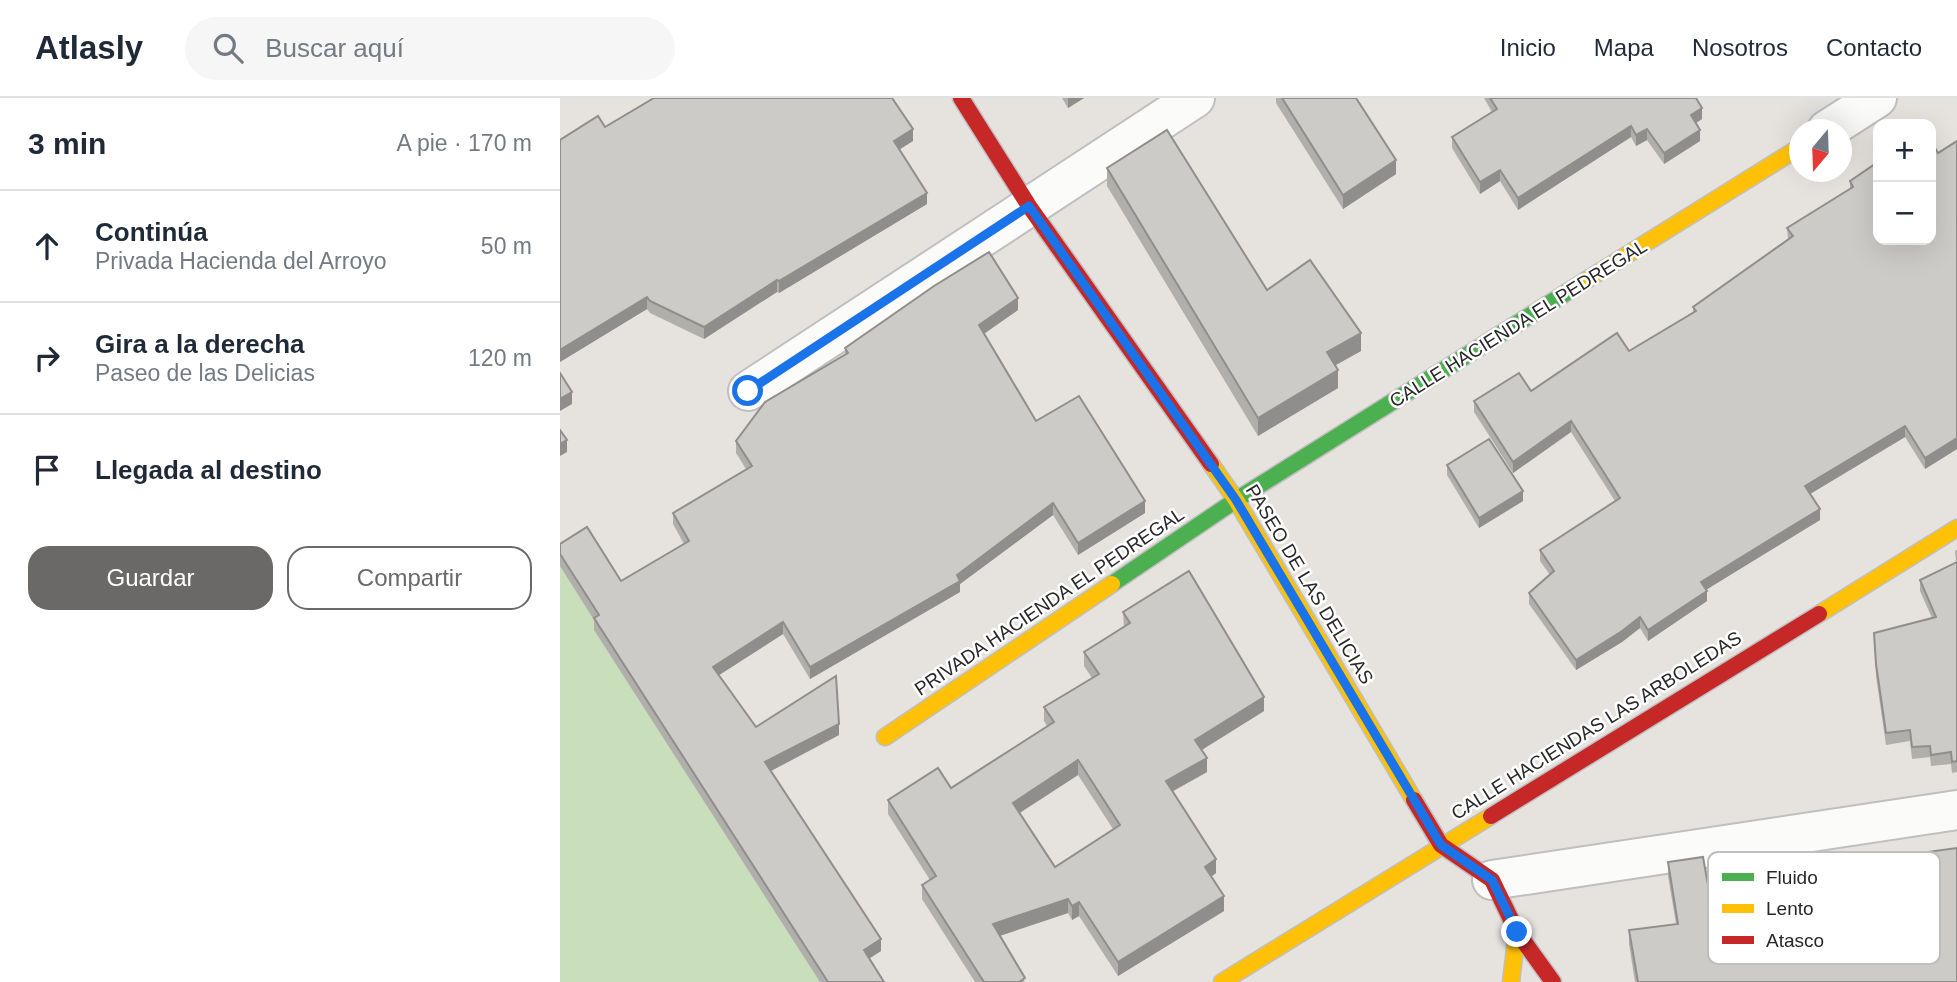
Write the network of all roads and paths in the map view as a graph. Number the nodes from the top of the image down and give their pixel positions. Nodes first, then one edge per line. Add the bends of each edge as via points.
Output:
1 (961, 98) edge
2 (1195, 98) edge
3 (1877, 98) edge
4 (1844, 119) edge
5 (1789, 154) edge
6 (1029, 206) junction
7 (748, 391) dead end
8 (1236, 500) junction
9 (1957, 528) edge
10 (885, 737) dead end
11 (1957, 810) edge
12 (1441, 845) junction
13 (1492, 880) junction
14 (1517, 932) junction
15 (1222, 982) edge
16 (1511, 982) edge
17 (1553, 982) edge

1 - 6 street, PASEO DE LAS DELICIAS
2 - 6 street
3 - 4 street
5 - 8 street, CALLE HACIENDA EL PEDREGAL
6 - 7 street
6 - 8 street, PASEO DE LAS DELICIAS
8 - 10 street, PRIVADA HACIENDA EL PEDREGAL
8 - 12 street, PASEO DE LAS DELICIAS
9 - 12 street, CALLE HACIENDAS LAS ARBOLEDAS
11 - 13 street
12 - 13 street, PASEO DE LAS DELICIAS
12 - 15 street, CALLE HACIENDAS LAS ARBOLEDAS
13 - 14 street, PASEO DE LAS DELICIAS
14 - 16 street
14 - 17 street, PASEO DE LAS DELICIAS

